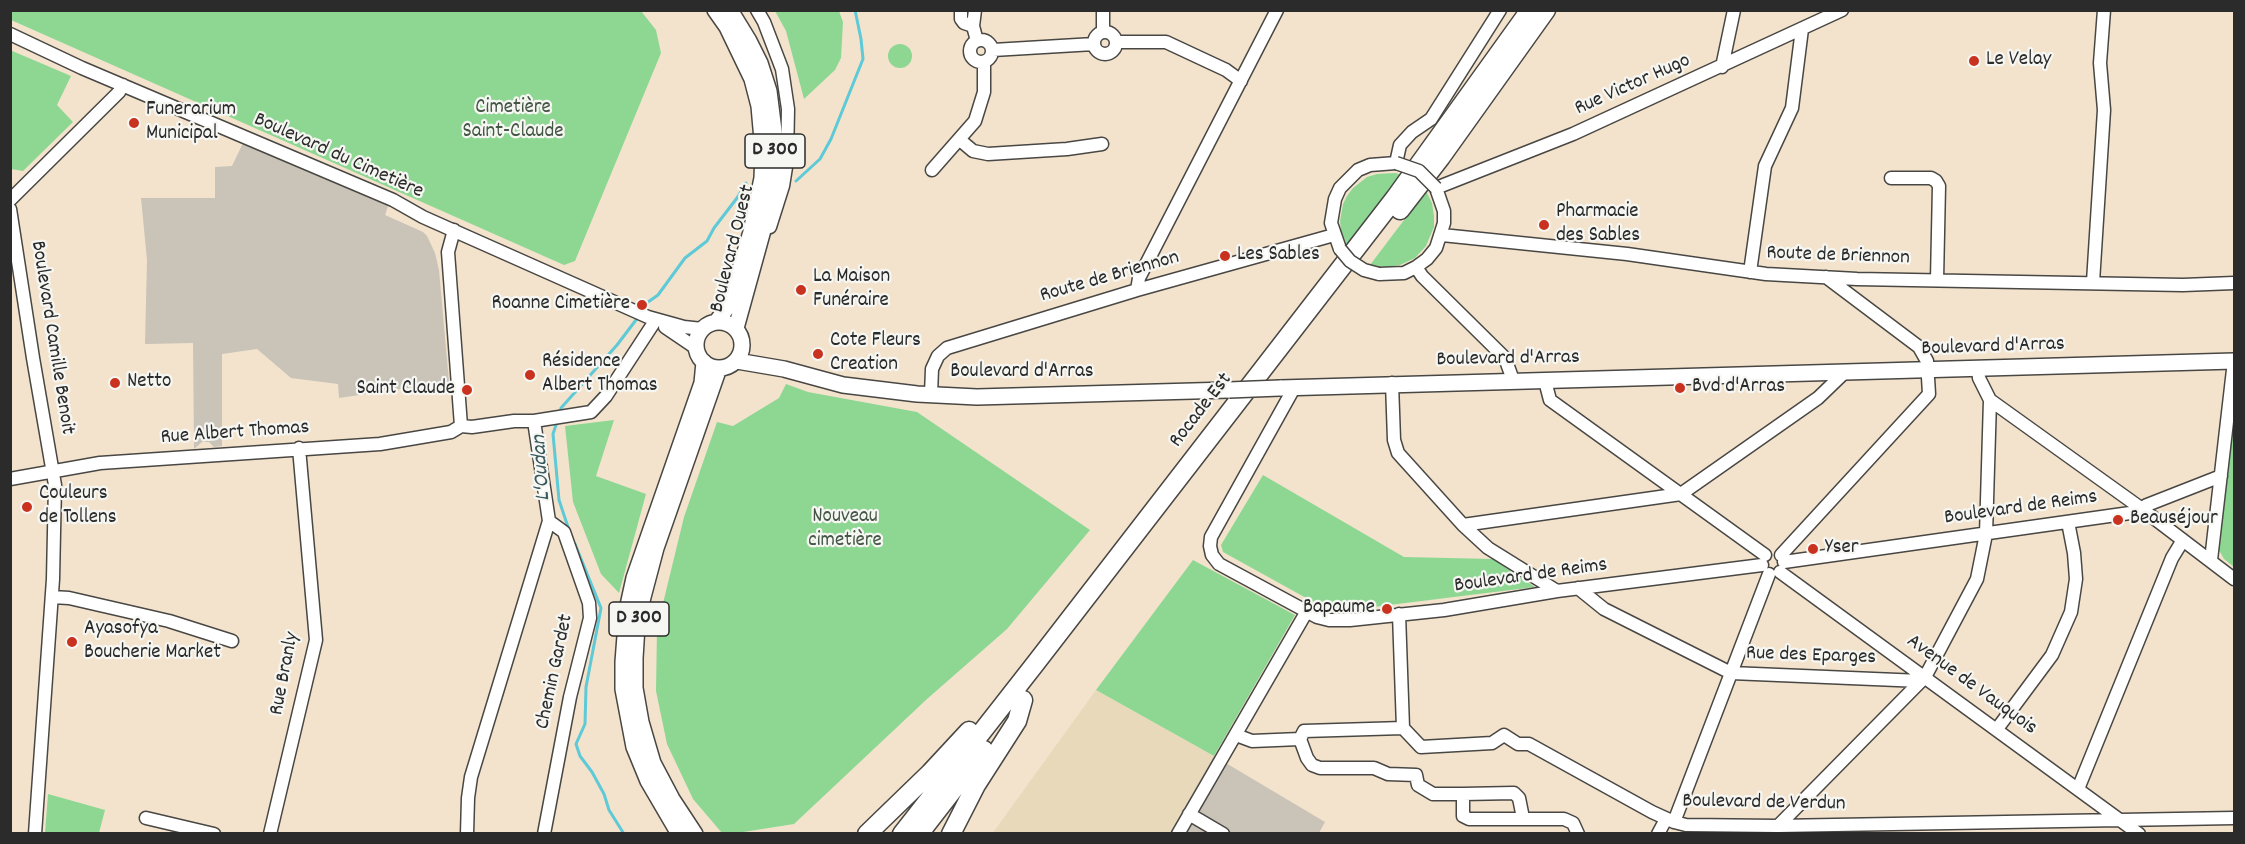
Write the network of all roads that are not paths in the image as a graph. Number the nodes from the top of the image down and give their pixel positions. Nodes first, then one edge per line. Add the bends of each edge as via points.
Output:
1 (757, 10) edge
2 (960, 10) edge
3 (975, 10) edge
4 (1104, 10) edge
5 (1277, 10) edge
6 (1500, 10) edge
7 (1530, 10) edge
8 (1546, 10) edge
9 (1734, 10) edge
10 (1842, 10) edge
11 (2104, 10) edge
12 (722, 13) edge
13 (973, 26) junction
14 (1802, 29) junction
15 (1103, 32) junction
16 (10, 34) edge
17 (977, 41) junction
18 (1116, 42) junction
19 (1095, 44) junction
20 (993, 50) junction
21 (984, 63) junction
22 (1722, 67) junction
23 (1241, 81) junction
24 (123, 85) junction
25 (960, 141) junction
26 (1102, 144) dead end
27 (1396, 163) junction
28 (932, 170) dead end
29 (1891, 178) dead end
30 (1436, 188) junction
31 (10, 200) edge
32 (10, 209) edge
33 (454, 230) junction
34 (1334, 235) junction
35 (1442, 235) junction
36 (1416, 267) junction
37 (1750, 272) junction
38 (15, 277) edge
39 (742, 277) junction
40 (1826, 277) junction
41 (1937, 280) junction
42 (2093, 282) junction
43 (2235, 283) edge
44 (1137, 290) junction
45 (652, 319) junction
46 (717, 321) junction
47 (736, 328) junction
48 (702, 329) junction
49 (743, 346) junction
50 (696, 348) junction
51 (737, 361) junction
52 (2234, 361) edge
53 (704, 362) junction
54 (719, 369) junction
55 (784, 369) junction
56 (1978, 369) junction
57 (1928, 371) junction
58 (1845, 372) junction
59 (1513, 380) junction
60 (1545, 381) junction
61 (1392, 383) junction
62 (1287, 388) junction
63 (931, 394) junction
64 (1990, 400) junction
65 (540, 421) junction
66 (461, 426) junction
67 (299, 448) junction
68 (54, 472) junction
69 (2220, 476) junction
70 (10, 479) edge
71 (1681, 494) junction
72 (2142, 509) junction
73 (549, 521) junction
74 (2068, 522) junction
75 (1463, 525) junction
76 (1986, 534) junction
77 (2183, 540) junction
78 (2211, 560) junction
79 (1773, 564) junction
80 (2235, 579) edge
81 (1578, 588) junction
82 (1557, 591) junction
83 (52, 597) junction
84 (1307, 611) junction
85 (1399, 614) junction
86 (232, 641) dead end
87 (1035, 664) junction
88 (1731, 673) junction
89 (1923, 679) junction
90 (1023, 700) junction
91 (1403, 728) junction
92 (1997, 729) junction
93 (1236, 735) junction
94 (1300, 740) junction
95 (2078, 789) junction
96 (1463, 794) junction
97 (1189, 814) junction
98 (146, 818) dead end
99 (1523, 818) junction
100 (2235, 818) edge
101 (1670, 820) junction
102 (2122, 821) junction
103 (1771, 829) edge
104 (35, 834) edge
105 (214, 834) edge
106 (270, 834) edge
107 (467, 834) edge
108 (544, 834) edge
109 (679, 834) edge
110 (694, 834) edge
111 (867, 834) edge
112 (902, 834) edge
113 (919, 834) edge
114 (951, 834) edge
115 (1178, 834) edge
116 (1223, 834) edge
117 (1578, 834) edge
118 (1658, 834) edge
119 (2139, 834) edge

1 - 39 street via 782,69 788,138 781,196
2 - 13 street via 961,20
3 - 13 street
4 - 15 street
5 - 23 street
6 - 27 street via 1431,119 1400,145
7 - 87 highway, Rocade Est via 1395,198
8 - 90 highway, Rocade Est via 1442,157
9 - 22 street
10 - 14 street, Rue Victor Hugo
11 - 42 street via 2100,63 2104,110
12 - 39 main road, Boulevard Ouest / D 300 via 739,22 760,63 769,91 775,139 768,212
13 - 17 street
14 - 22 street, Rue Victor Hugo
14 - 37 street via 1792,108 1765,166
15 - 18 street via 1112,34
15 - 19 street via 1096,37
16 - 24 street, Boulevard du Cimetière
17 - 20 street via 989,43
17 - 21 street via 971,46 970,55
18 - 19 street via 1113,51 1105,54
18 - 23 street via 1167,42
19 - 20 street
20 - 21 street
21 - 25 street via 982,101 975,121
22 - 30 street, Rue Victor Hugo via 1573,134
23 - 44 street via 1139,279
24 - 31 street
24 - 33 street, Boulevard du Cimetière via 393,200
25 - 26 street via 973,151 988,154
25 - 28 street
27 - 30 street, bridge via 1419,171
27 - 34 street via 1370,165 1348,178 1335,199 1331,223
29 - 41 street via 1931,178 1940,186
30 - 35 street via 1444,211
32 - 38 street, Boulevard Camille Benoit
33 - 45 street, Boulevard du Cimetière
33 - 66 street via 448,252
34 - 36 street, bridge via 1340,249 1357,265 1379,274 1404,273
34 - 44 street, Route de Briennon
35 - 36 street via 1436,248
35 - 37 street, Route de Briennon via 1627,254
36 - 59 street via 1505,358
37 - 40 street, Route de Briennon
38 - 68 street, Boulevard Camille Benoit
39 - 46 main road, Boulevard Ouest / D 300
39 - 47 main road, Boulevard Ouest / D 300
40 - 41 street, Route de Briennon
40 - 57 street via 1919,347
41 - 42 street, Route de Briennon
42 - 43 street, Route de Briennon
44 - 63 street, Route de Briennon via 947,348 932,369
45 - 48 street, Boulevard du Cimetière
45 - 50 street, Boulevard du Cimetière
45 - 65 street, Rue Albert Thomas via 606,396 591,412
46 - 47 main road
46 - 48 main road
47 - 49 main road
48 - 50 main road
49 - 51 main road
49 - 55 main road, Boulevard d'Arras
50 - 53 main road
51 - 54 main road
51 - 55 main road, Boulevard d'Arras
52 - 56 main road, Boulevard d'Arras
52 - 69 street
53 - 54 main road
53 - 109 main road, D 300 via 702,383 634,578 624,644 623,689 634,747 648,781
54 - 110 main road, D 300 via 656,548 637,626 635,658 635,688 653,763
55 - 63 main road, Boulevard d'Arras via 843,385
56 - 57 main road, Boulevard d'Arras
56 - 64 street
57 - 58 main road, Boulevard d'Arras
57 - 79 street via 1929,394
58 - 60 main road, Boulevard d'Arras
58 - 71 street via 1818,398
59 - 60 main road, Boulevard d'Arras
59 - 61 main road, Boulevard d'Arras
60 - 71 street, Avenue de Vauquois via 1550,400
61 - 62 main road, Boulevard d'Arras
61 - 75 street via 1398,453
62 - 63 main road, Boulevard d'Arras, bridge via 988,397
62 - 84 street, Boulevard de Reims via 1211,537 1210,546 1219,564
64 - 72 street
64 - 76 street
65 - 66 street, Rue Albert Thomas
65 - 73 street
66 - 67 street, Rue Albert Thomas via 452,432 380,444
67 - 68 street, Rue Albert Thomas via 100,463
67 - 106 street, Rue Branly via 316,640
68 - 70 street, Rue Albert Thomas
68 - 83 street, Boulevard Camille Benoit
69 - 72 street, Boulevard de Reims
69 - 78 street
71 - 75 street
71 - 79 street, Avenue de Vauquois
72 - 74 street, Boulevard de Reims
72 - 77 street
73 - 107 street via 471,777
73 - 108 street, Chemin Gardet via 564,532 589,603 590,618 570,697
74 - 76 street, Boulevard de Reims
74 - 92 street via 2076,579 2070,612 2052,655
75 - 82 street via 1488,548
76 - 79 street, Boulevard de Reims
76 - 89 street via 1977,579
77 - 78 street
77 - 95 street via 2172,558
78 - 80 street
79 - 81 street, Boulevard de Reims
79 - 88 street
79 - 89 street, Avenue de Vauquois
81 - 82 street, Boulevard de Reims
81 - 88 street, Rue des Eparges via 1604,609
82 - 85 street, Boulevard de Reims
83 - 86 street via 169,621
83 - 104 street, Boulevard Camille Benoit
84 - 85 street, Boulevard de Reims via 1329,620
84 - 93 street
85 - 91 street
87 - 111 highway via 1022,671 961,741
87 - 112 highway, Rocade Est
88 - 89 street, Rue des Eparges
88 - 101 street
89 - 92 street, Avenue de Vauquois
89 - 103 street
90 - 113 highway, Rocade Est
90 - 114 highway via 1017,721 976,784
91 - 94 street via 1304,731
91 - 101 street, Boulevard de Verdun via 1421,747 1492,743 1504,735 1518,744 1529,744
92 - 95 street, Avenue de Vauquois
93 - 94 street via 1252,741
93 - 97 street
94 - 96 street via 1312,765 1320,768 1374,768 1388,774 1416,775 1418,785 1433,794
95 - 102 street, Avenue de Vauquois
96 - 99 street via 1514,793 1519,798
96 - 99 street via 1463,816 1469,819
97 - 115 street
97 - 116 street
98 - 105 street
99 - 117 street via 1564,819 1573,823
100 - 102 street, Boulevard de Verdun
101 - 103 street, Boulevard de Verdun via 1686,825
101 - 118 street
102 - 103 street, Boulevard de Verdun
102 - 119 street, Avenue de Vauquois

